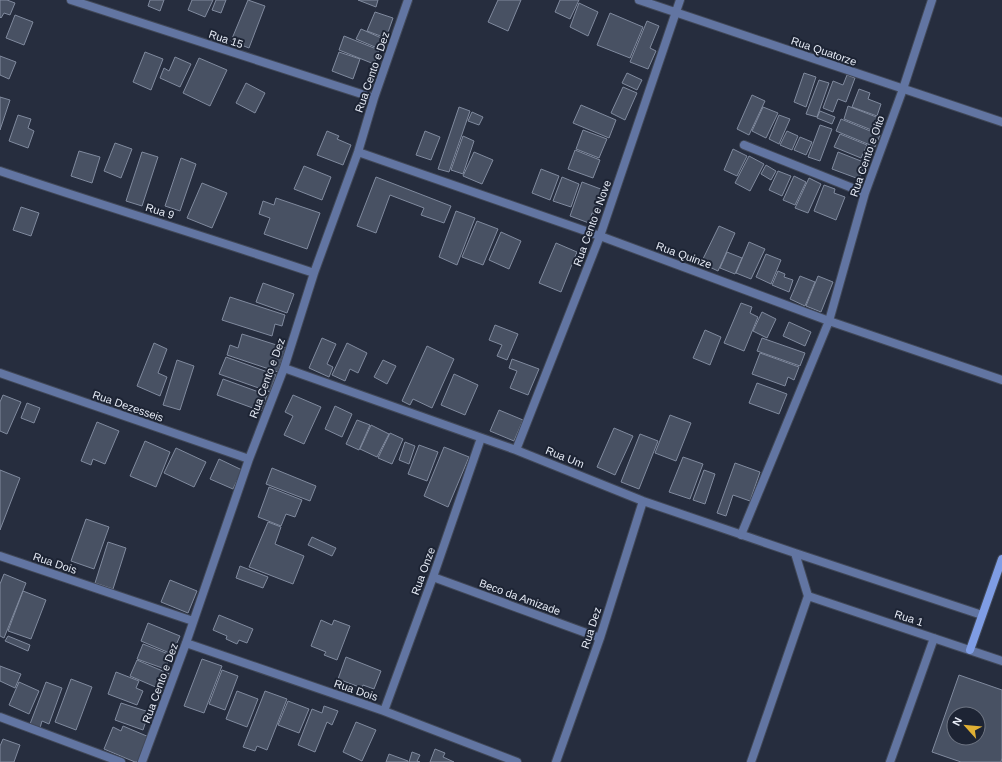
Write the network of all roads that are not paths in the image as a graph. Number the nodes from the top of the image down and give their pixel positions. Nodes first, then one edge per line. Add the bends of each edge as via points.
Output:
1 (71, 0) edge
2 (408, 0) edge
3 (639, 0) edge
4 (680, 0) edge
5 (932, 0) edge
6 (676, 13) junction
7 (902, 89) junction
8 (374, 98) junction
9 (1002, 122) edge
10 (744, 145) dead end
11 (358, 152) junction
12 (0, 171) edge
13 (865, 193) junction
14 (600, 236) junction
15 (314, 273) junction
16 (829, 321) junction
17 (284, 368) junction
18 (0, 373) edge
19 (1002, 380) edge
20 (481, 438) junction
21 (516, 450) junction
22 (249, 459) junction
23 (643, 501) junction
24 (741, 535) junction
25 (795, 554) junction
26 (0, 556) edge
27 (1002, 559) edge
28 (433, 577) junction
29 (808, 596) junction
30 (982, 616) junction
31 (193, 621) junction
32 (600, 638) junction
33 (934, 638) junction
34 (186, 643) junction
35 (970, 650) junction
36 (1002, 661) edge
37 (384, 711) junction
38 (0, 717) edge
39 (121, 762) edge
40 (142, 762) edge
41 (518, 762) edge
42 (556, 762) edge
43 (751, 762) edge
44 (890, 762) edge

1 - 8 street, Rua 15
2 - 8 street, Rua Cento e Dez
3 - 6 street, Rua Quatorze
4 - 6 street, Rua Cento e Nove
5 - 7 street, Rua Cento e Oito
6 - 7 street, Rua Quatorze
6 - 14 street, Rua Cento e Nove
7 - 9 street, Rua Quatorze
7 - 13 street, Rua Cento e Oito
8 - 11 street, Rua Cento e Dez
10 - 13 street
11 - 14 street, Rua Quinze
11 - 15 street, Rua Cento e Dez
12 - 15 street, Rua 9 via 107,207 213,238
13 - 16 street, Rua Cento e Oito
14 - 16 street, Rua Quinze
14 - 21 street, Rua Cento e Nove
15 - 17 street, Rua Cento e Dez
16 - 19 street, Rua Quinze
16 - 24 street, Rua Cento e Oito
17 - 20 street, Rua Um
17 - 22 street, Rua Cento e Dez
18 - 22 street, Rua Dezesseis
20 - 21 street, Rua Um
20 - 28 street, Rua Onze
21 - 23 street, Rua Um
22 - 31 street, Rua Cento e Dez
23 - 24 street, Rua Um
23 - 32 street, Rua Dez
24 - 25 street, Rua Um
25 - 29 street
25 - 30 street, Rua Um
26 - 31 street, Rua Dois
27 - 30 street
28 - 32 street, Beco da Amizade
28 - 37 street, Rua Onze
29 - 33 street, Rua 1
29 - 43 street
30 - 35 street
31 - 34 street, Rua Cento e Dez
32 - 42 street, Rua Dez
33 - 35 street, Rua 1
33 - 44 street
34 - 37 street, Rua Dois
34 - 40 street, Rua Cento e Dez
35 - 36 street, Rua 1
37 - 41 street, Rua Dois
38 - 39 street

